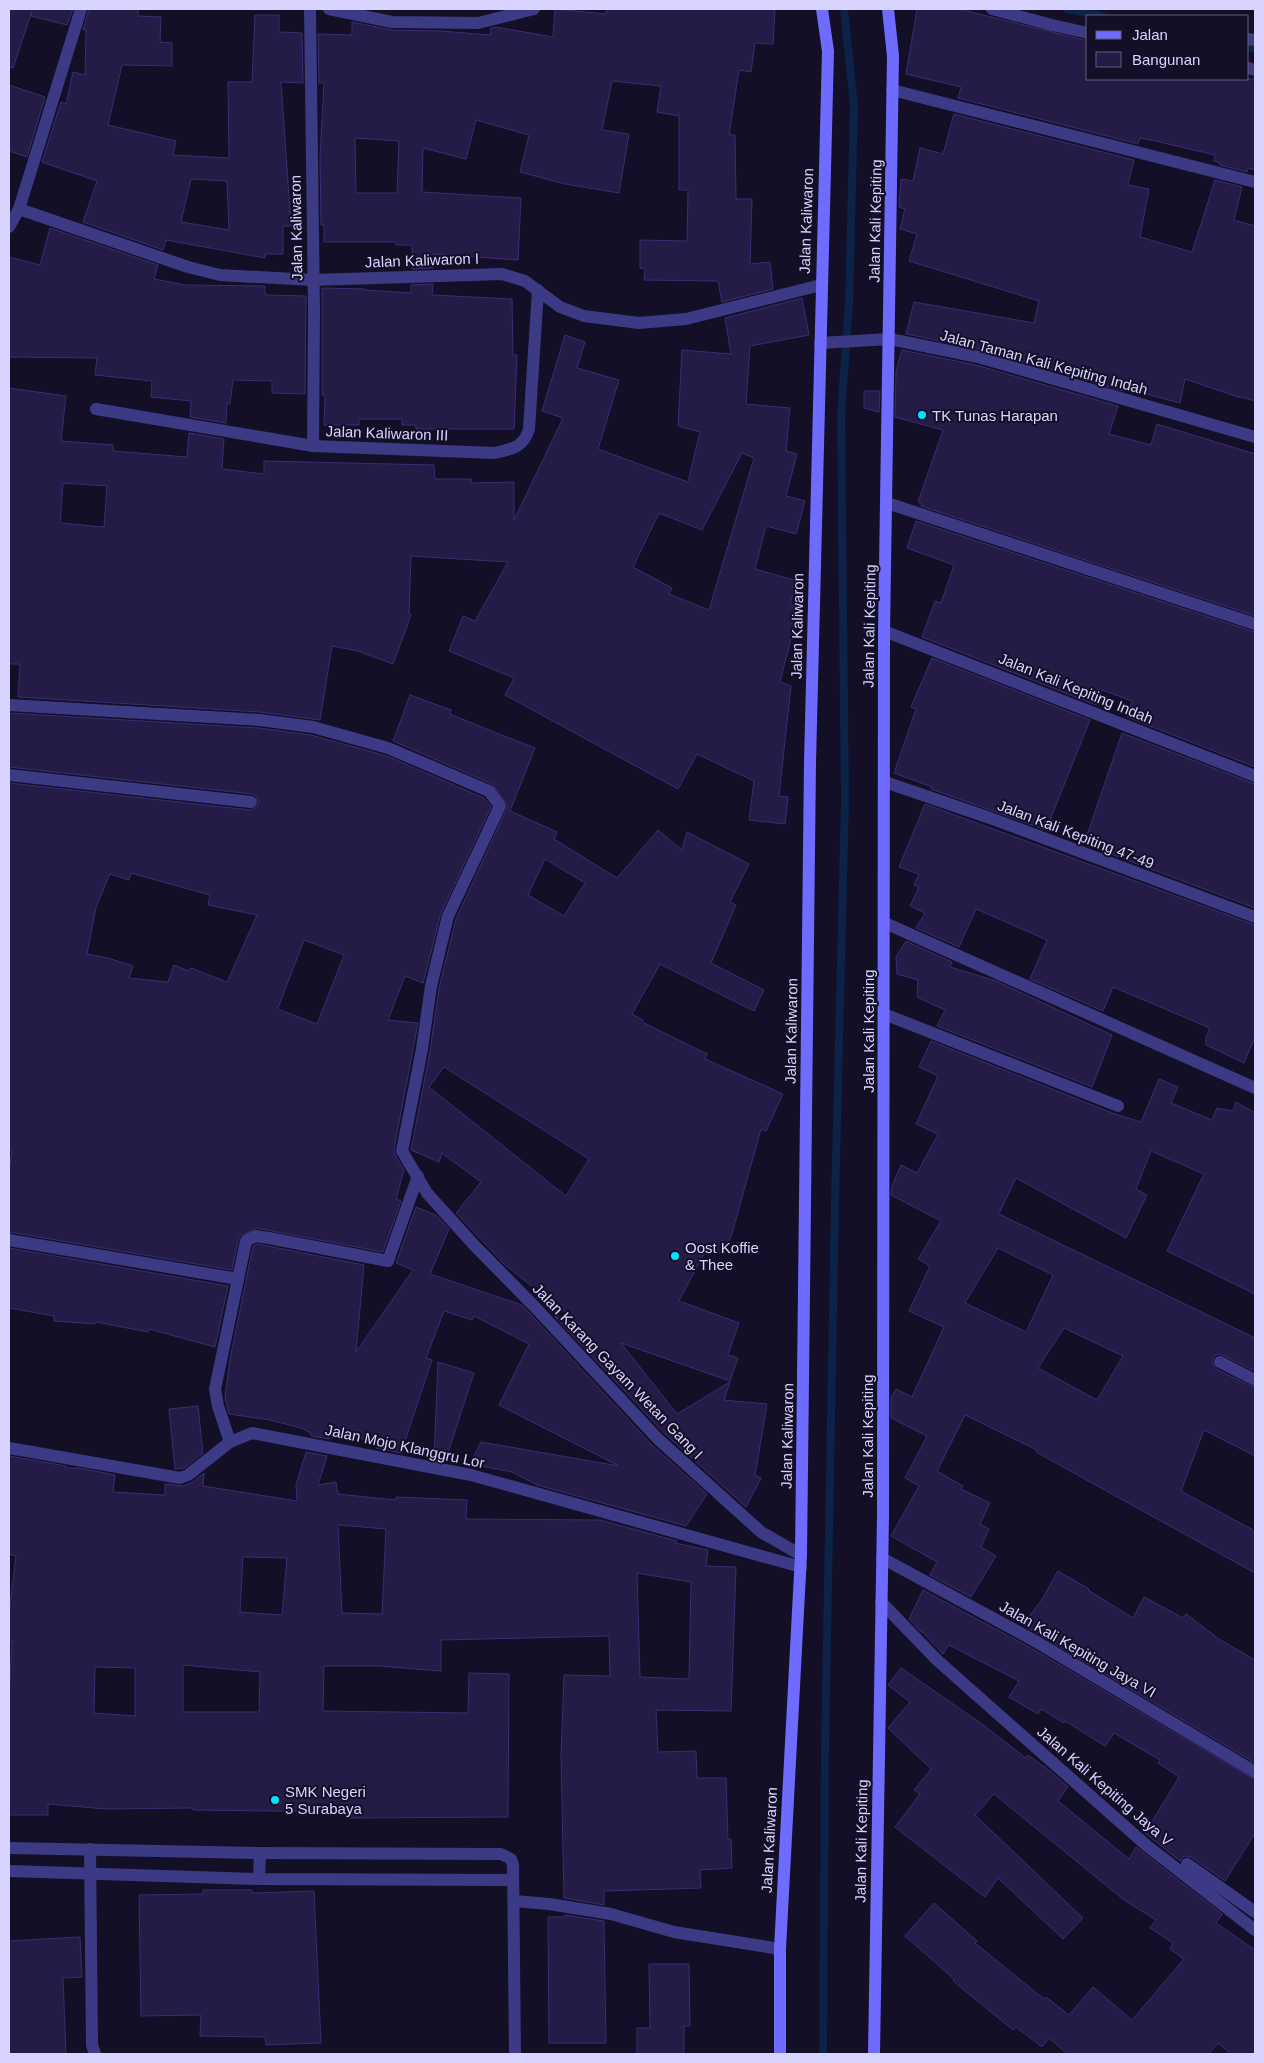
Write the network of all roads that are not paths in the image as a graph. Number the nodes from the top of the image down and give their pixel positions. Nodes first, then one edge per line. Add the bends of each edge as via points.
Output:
1 (81, 9) edge
2 (310, 9) edge
3 (329, 9) edge
4 (534, 9) edge
5 (822, 9) edge
6 (888, 9) edge
7 (992, 9) edge
8 (1086, 32) edge
9 (892, 90) junction
10 (1255, 182) edge
11 (19, 209) junction
12 (9, 227) edge
13 (313, 280) junction
14 (821, 285) junction
15 (538, 290) junction
16 (886, 339) junction
17 (820, 343) junction
18 (96, 409) dead end
19 (1255, 438) edge
20 (313, 446) junction
21 (887, 502) junction
22 (1255, 624) edge
23 (884, 631) junction
24 (9, 705) edge
25 (9, 776) edge
26 (1255, 776) edge
27 (885, 782) junction
28 (250, 802) dead end
29 (1255, 917) edge
30 (885, 923) junction
31 (884, 1014) junction
32 (1255, 1088) edge
33 (1118, 1106) dead end
34 (418, 1176) junction
35 (9, 1240) edge
36 (238, 1279) junction
37 (1220, 1362) dead end
38 (1255, 1380) edge
39 (230, 1442) junction
40 (9, 1448) edge
41 (882, 1558) junction
42 (801, 1561) junction
43 (881, 1602) junction
44 (1255, 1772) edge
45 (9, 1848) edge
46 (90, 1849) junction
47 (260, 1853) junction
48 (1187, 1864) dead end
49 (9, 1871) edge
50 (90, 1873) junction
51 (259, 1879) junction
52 (513, 1880) junction
53 (514, 1901) junction
54 (1255, 1912) edge
55 (1255, 1930) edge
56 (780, 1949) junction
57 (95, 2054) edge
58 (515, 2054) edge
59 (780, 2054) edge
60 (874, 2054) edge

1 - 11 street
2 - 13 street, Jalan Kaliwaron
3 - 4 street via 392,22 478,23
5 - 14 main road, Jalan Kaliwaron via 828,51
6 - 9 main road, Jalan Kali Kepiting via 893,56
7 - 8 street
9 - 10 street
9 - 16 main road, Jalan Kali Kepiting
11 - 12 street
11 - 13 street, Jalan Kaliwaron I via 220,274
13 - 15 street, Jalan Kaliwaron I via 502,274 525,280
13 - 20 street, Jalan Kaliwaron
14 - 15 street, Jalan Kaliwaron I via 686,319 639,323 584,316 560,307
14 - 17 main road, Jalan Kaliwaron
15 - 20 street, Jalan Kaliwaron III via 529,429 520,446 495,453
16 - 17 street, Jalan Taman Kali Kepiting Indah
16 - 19 street, Jalan Taman Kali Kepiting Indah via 978,358
16 - 21 main road, Jalan Kali Kepiting
17 - 42 main road, Jalan Kaliwaron via 810,762
18 - 20 street, Jalan Kaliwaron III
21 - 22 street
21 - 23 main road, Jalan Kali Kepiting
23 - 26 street, Jalan Kali Kepiting Indah
23 - 27 main road, Jalan Kali Kepiting
24 - 34 street, Jalan Karang Gayam Wetan Gang I via 250,719 313,727 388,748 489,791 500,806 448,916 431,986 402,1151
25 - 28 street
27 - 29 street, Jalan Kali Kepiting 47-49
27 - 30 main road, Jalan Kali Kepiting
30 - 31 main road, Jalan Kali Kepiting
30 - 32 street
31 - 33 street
31 - 41 main road, Jalan Kali Kepiting
34 - 36 street via 388,1261 254,1236 246,1241
34 - 42 street, Jalan Karang Gayam Wetan Gang I via 427,1193 474,1245 658,1439 761,1532
35 - 36 street
36 - 39 street via 215,1389
37 - 38 street
39 - 40 street, Jalan Mojo Klanggru Lor via 180,1478
39 - 42 street, Jalan Mojo Klanggru Lor via 252,1432 472,1475
41 - 43 main road, Jalan Kali Kepiting
41 - 44 street, Jalan Kali Kepiting Jaya VI via 1035,1641
42 - 56 main road, Jalan Kaliwaron
43 - 55 street, Jalan Kali Kepiting Jaya V via 937,1660 1146,1845
43 - 60 main road, Jalan Kali Kepiting
45 - 46 street
46 - 47 street
46 - 50 street
47 - 51 street
47 - 52 street via 501,1854 513,1865
48 - 54 street
49 - 50 street
50 - 51 street
50 - 57 street via 92,2045
51 - 52 street
52 - 53 street
53 - 56 street via 611,1914 674,1932
53 - 58 street
56 - 59 main road, Jalan Kaliwaron

